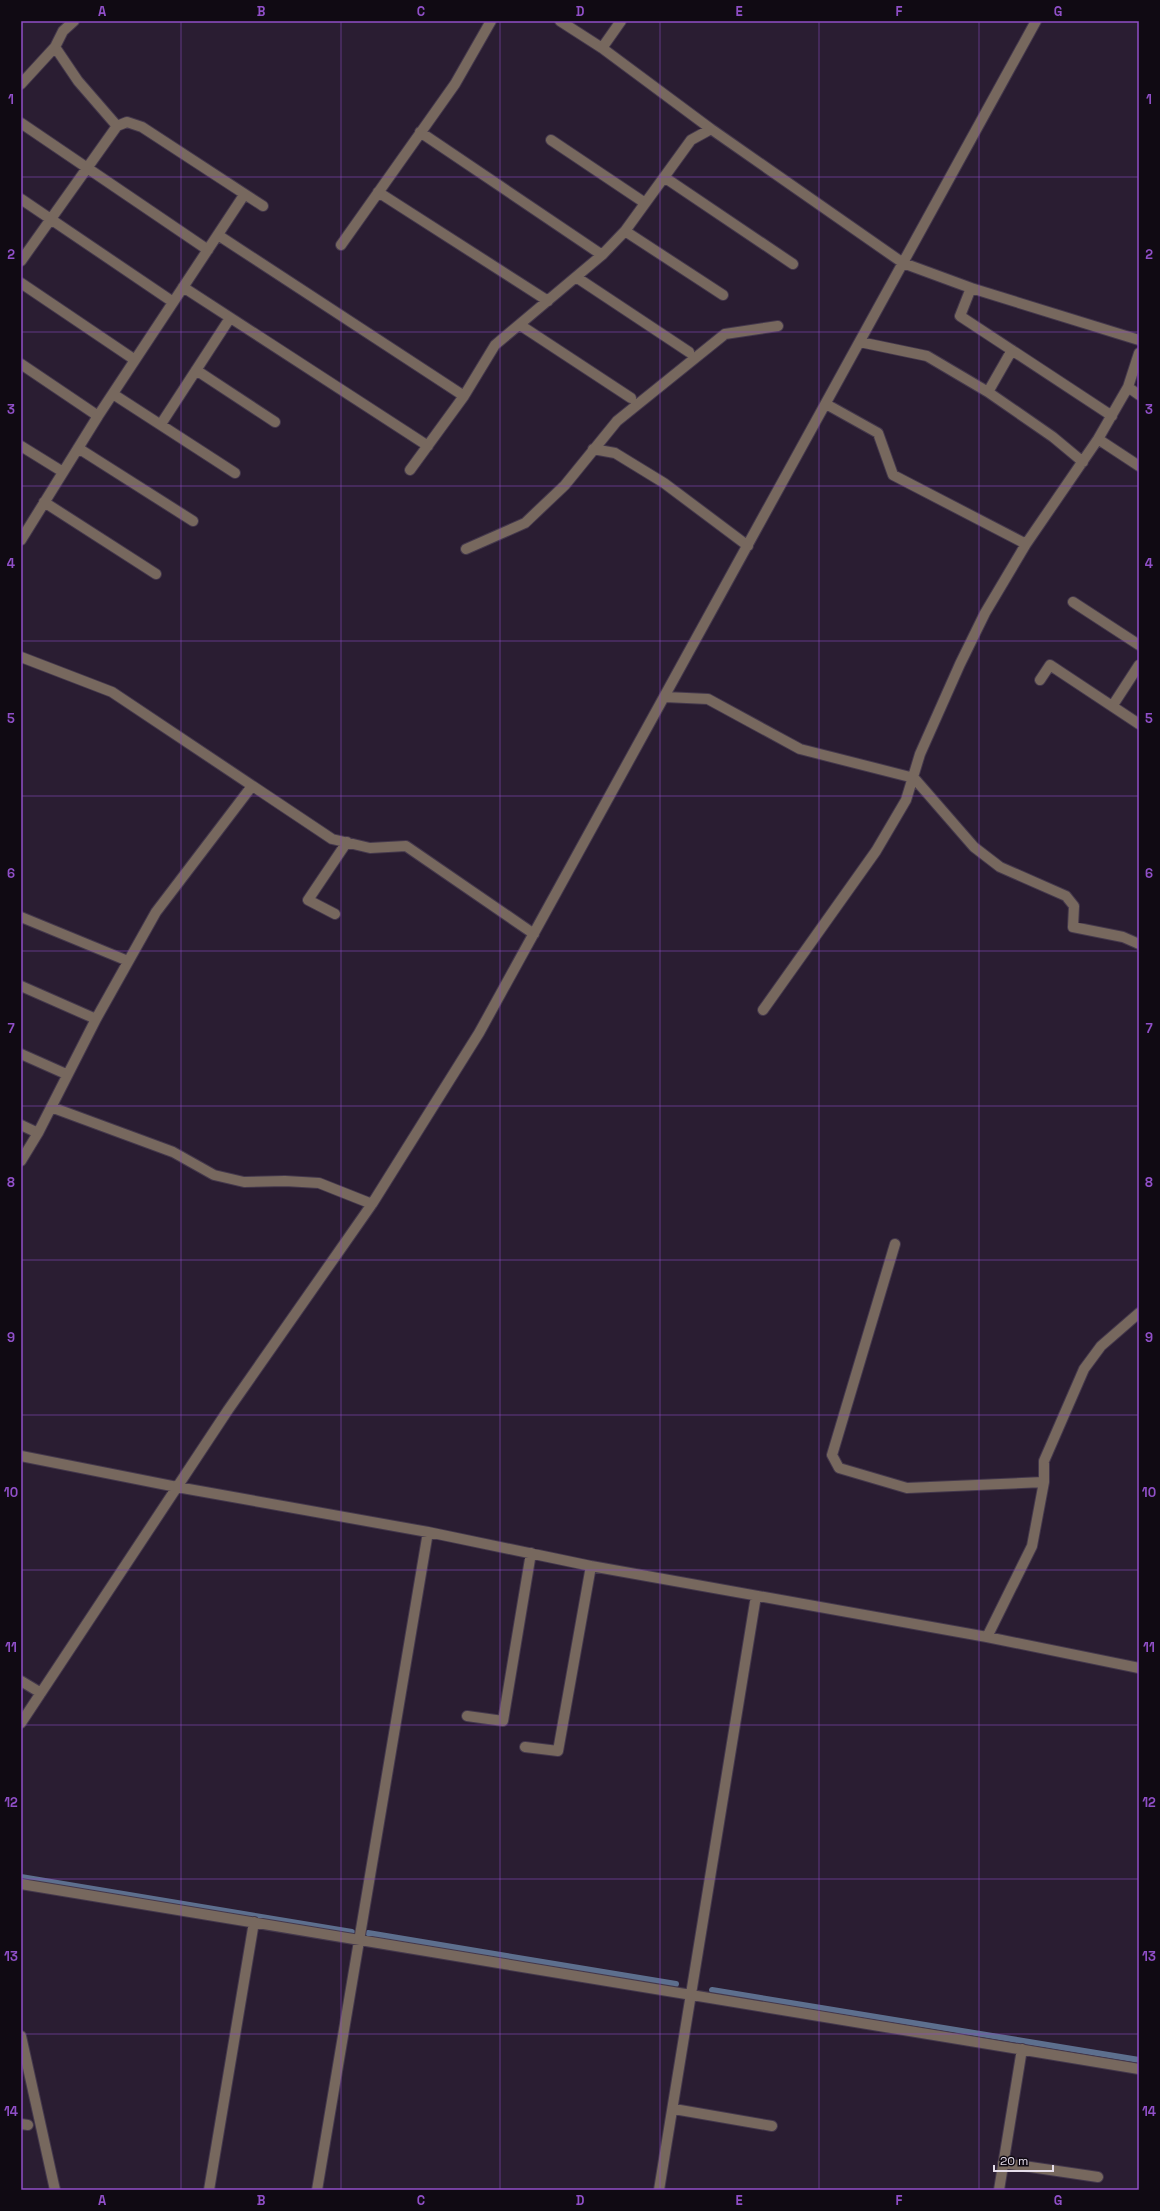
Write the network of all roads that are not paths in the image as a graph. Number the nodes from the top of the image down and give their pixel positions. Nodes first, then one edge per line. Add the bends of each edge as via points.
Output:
1 (74, 21) edge
2 (491, 21) edge
3 (560, 21) edge
4 (621, 21) edge
5 (1036, 21) edge
6 (55, 47) junction
7 (602, 48) junction
8 (21, 84) edge
9 (21, 122) edge
10 (116, 126) junction
11 (711, 129) junction
12 (420, 132) junction
13 (551, 140) dead end
14 (87, 166) junction
15 (664, 177) junction
16 (378, 192) junction
17 (244, 195) junction
18 (21, 199) edge
19 (645, 203) junction
20 (263, 206) dead end
21 (50, 219) junction
22 (625, 231) junction
23 (218, 235) junction
24 (341, 245) dead end
25 (208, 250) junction
26 (602, 255) junction
27 (21, 261) edge
28 (903, 263) junction
29 (793, 264) dead end
30 (576, 277) junction
31 (21, 283) edge
32 (183, 287) junction
33 (971, 288) junction
34 (723, 295) dead end
35 (548, 301) junction
36 (173, 302) junction
37 (230, 318) junction
38 (520, 325) junction
39 (778, 326) dead end
40 (1139, 340) edge
41 (860, 342) junction
42 (1012, 350) junction
43 (689, 352) dead end
44 (1139, 353) edge
45 (135, 360) junction
46 (21, 364) edge
47 (196, 370) junction
48 (1128, 387) junction
49 (988, 392) junction
50 (113, 394) junction
51 (1139, 395) edge
52 (464, 396) junction
53 (631, 398) dead end
54 (826, 404) junction
55 (98, 416) junction
56 (1112, 416) junction
57 (275, 422) dead end
58 (160, 424) junction
59 (1098, 439) junction
60 (21, 446) edge
61 (428, 446) junction
62 (78, 448) junction
63 (593, 449) junction
64 (1083, 462) junction
65 (1139, 466) edge
66 (410, 470) dead end
67 (63, 472) junction
68 (235, 473) dead end
69 (44, 502) junction
70 (193, 521) dead end
71 (21, 540) edge
72 (1026, 544) junction
73 (748, 546) junction
74 (466, 549) dead end
75 (156, 574) dead end
76 (1073, 602) dead end
77 (1139, 644) edge
78 (21, 656) edge
79 (1139, 665) edge
80 (1040, 680) dead end
81 (665, 697) junction
82 (1113, 705) junction
83 (1139, 724) edge
84 (914, 778) junction
85 (252, 786) junction
86 (347, 842) junction
87 (335, 914) dead end
88 (21, 917) edge
89 (534, 934) junction
90 (1139, 944) edge
91 (128, 961) junction
92 (21, 986) edge
93 (763, 1010) dead end
94 (96, 1020) junction
95 (21, 1054) edge
96 (66, 1074) junction
97 (51, 1107) junction
98 (21, 1125) edge
99 (38, 1133) junction
100 (21, 1161) edge
101 (372, 1204) junction
102 (895, 1244) dead end
103 (1139, 1313) edge
104 (21, 1456) edge
105 (1044, 1482) junction
106 (177, 1487) junction
107 (428, 1532) junction
108 (531, 1553) junction
109 (590, 1566) junction
110 (756, 1596) junction
111 (987, 1637) junction
112 (1139, 1668) edge
113 (21, 1681) edge
114 (41, 1692) junction
115 (467, 1716) dead end
116 (21, 1723) edge
117 (525, 1747) dead end
118 (21, 1884) edge
119 (254, 1922) junction
120 (360, 1940) junction
121 (693, 1994) junction
122 (21, 2036) edge
123 (1022, 2049) junction
124 (1139, 2068) edge
125 (674, 2109) junction
126 (772, 2126) dead end
127 (1003, 2163) junction
128 (1098, 2178) dead end
129 (54, 2190) edge
130 (209, 2190) edge
131 (317, 2190) edge
132 (660, 2190) edge
133 (999, 2190) edge

1 - 6 street via 63,31
2 - 12 street via 455,84
3 - 7 street
4 - 7 street
5 - 28 street
6 - 8 street
6 - 10 street via 78,81
7 - 11 street
9 - 14 street
10 - 14 street
10 - 17 street via 127,122 142,127
11 - 15 street via 691,140
11 - 28 street
12 - 16 street
12 - 26 street
13 - 19 street
14 - 21 street
14 - 25 street
15 - 19 street
15 - 29 street
16 - 24 street
16 - 35 street
17 - 20 street
17 - 23 street
18 - 21 street
19 - 22 street
21 - 27 street
21 - 36 street
22 - 26 street
22 - 34 street
23 - 25 street
23 - 52 street
25 - 32 street
26 - 30 street
28 - 33 street
28 - 41 street
30 - 35 street
30 - 43 street
31 - 45 street
32 - 36 street
32 - 37 street
33 - 40 street
33 - 42 street via 960,316
35 - 38 street
36 - 45 street
37 - 47 street
37 - 61 street
38 - 52 street via 495,346
38 - 53 street
39 - 63 street via 725,334 617,421
41 - 49 street via 927,356
41 - 54 street
42 - 49 street
42 - 56 street
44 - 48 street
45 - 50 street
46 - 55 street
47 - 57 street
47 - 58 street
48 - 51 street
48 - 56 street
49 - 64 street via 1053,437
50 - 55 street
50 - 58 street
52 - 61 street
54 - 72 street via 878,434 893,475
54 - 73 street
55 - 62 street
56 - 59 street
58 - 68 street
59 - 64 street
59 - 65 street
60 - 67 street
61 - 66 street
62 - 67 street
62 - 70 street
63 - 73 street via 615,453 664,482
63 - 74 street via 565,485 525,523
64 - 72 street
67 - 69 street
69 - 71 street
69 - 75 street
72 - 84 street via 960,664 920,754
73 - 81 street
76 - 77 street
78 - 85 street via 112,692
79 - 82 street
80 - 82 street via 1050,665
81 - 84 street via 708,699 800,749
81 - 89 street
82 - 83 street
84 - 90 street via 974,847 1000,867 1066,896 1074,906 1073,927 1123,937
84 - 93 street via 906,800 876,851
85 - 86 street via 332,839
85 - 91 street via 156,912
86 - 87 street via 308,900
86 - 89 street via 370,848 406,846
88 - 91 street
89 - 101 street via 479,1033
91 - 94 street
92 - 94 street
94 - 96 street
95 - 96 street
96 - 97 street
97 - 99 street
97 - 101 street via 173,1152 214,1175 244,1182 319,1183
98 - 99 street
99 - 100 street
101 - 106 street
102 - 105 street via 832,1455 839,1468 908,1488
103 - 105 street via 1100,1346 1084,1369 1044,1461
104 - 106 street
105 - 111 street via 1032,1546
106 - 107 street
106 - 114 street
107 - 108 street
107 - 120 street
108 - 109 street
108 - 115 street via 503,1721
109 - 110 street
109 - 117 street via 558,1751
110 - 111 street
110 - 121 street
111 - 112 street
113 - 114 street
114 - 116 street
118 - 119 street
119 - 120 street
119 - 130 street
120 - 121 street
120 - 131 street
121 - 123 street
121 - 125 street
122 - 129 street
123 - 124 street
123 - 127 street
125 - 126 street
125 - 132 street
127 - 128 street
127 - 133 street

